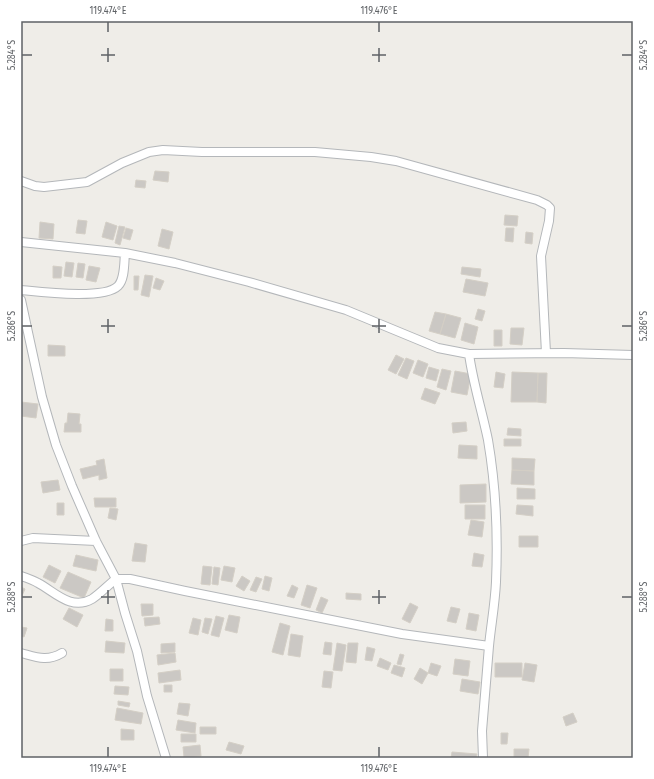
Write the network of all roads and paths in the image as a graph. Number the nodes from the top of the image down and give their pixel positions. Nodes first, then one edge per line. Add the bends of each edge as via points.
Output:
1 (21, 181) edge
2 (21, 242) edge
3 (125, 253) junction
4 (21, 290) edge
5 (21, 300) edge
6 (546, 353) junction
7 (469, 354) junction
8 (633, 355) edge
9 (21, 541) edge
10 (96, 541) junction
11 (21, 576) edge
12 (116, 579) junction
13 (489, 646) junction
14 (21, 653) edge
15 (62, 653) dead end
16 (166, 758) edge
17 (482, 758) edge

1 - 6 street via 44,187 87,182 122,163 149,152 163,150 315,152 396,161 537,200 550,208 541,256
2 - 3 street
3 - 4 street via 123,275 119,285 108,292 75,294
3 - 7 street via 175,263 300,296 346,310 438,348
5 - 10 street via 42,397 56,445
6 - 7 street
6 - 8 street
7 - 13 street via 488,440 497,523 496,583
9 - 10 street via 33,538
10 - 12 street
11 - 12 street via 39,583 64,600 76,603 92,598
12 - 13 street via 130,579 402,634
12 - 16 street
13 - 17 street
14 - 15 street via 43,659 54,658

